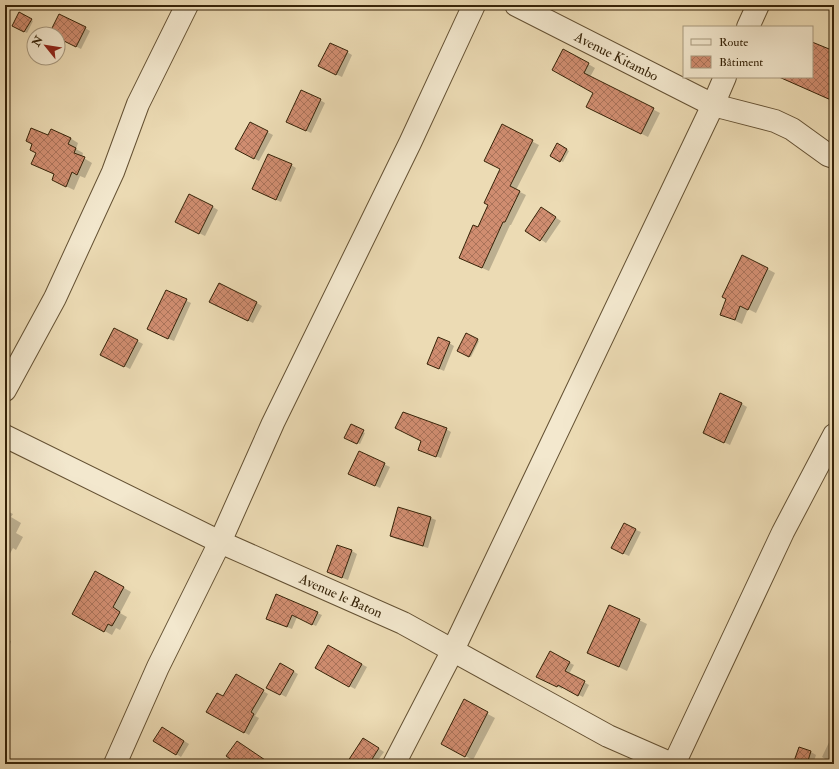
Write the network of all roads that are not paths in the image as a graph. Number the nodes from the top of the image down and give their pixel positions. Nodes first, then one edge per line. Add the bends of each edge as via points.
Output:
1 (187, 5) edge
2 (474, 5) edge
3 (516, 5) edge
4 (758, 5) edge
5 (748, 26) edge
6 (725, 78) edge
7 (713, 105) junction
8 (834, 157) edge
9 (5, 390) edge
10 (834, 435) edge
11 (5, 436) edge
12 (220, 542) junction
13 (453, 650) junction
14 (115, 764) edge
15 (394, 764) edge
16 (673, 764) edge

1 - 9 street via 138,104 114,172 55,298
2 - 12 street via 274,423
3 - 7 street, Avenue Kitambo
4 - 5 street
6 - 7 street
7 - 8 street, Avenue Kitambo via 775,121 792,129
7 - 13 street
10 - 16 street via 783,532
11 - 12 street, Avenue le Baton
12 - 13 street, Avenue le Baton via 403,623
12 - 14 street via 158,667
13 - 15 street
13 - 16 street, Avenue le Baton via 608,736

